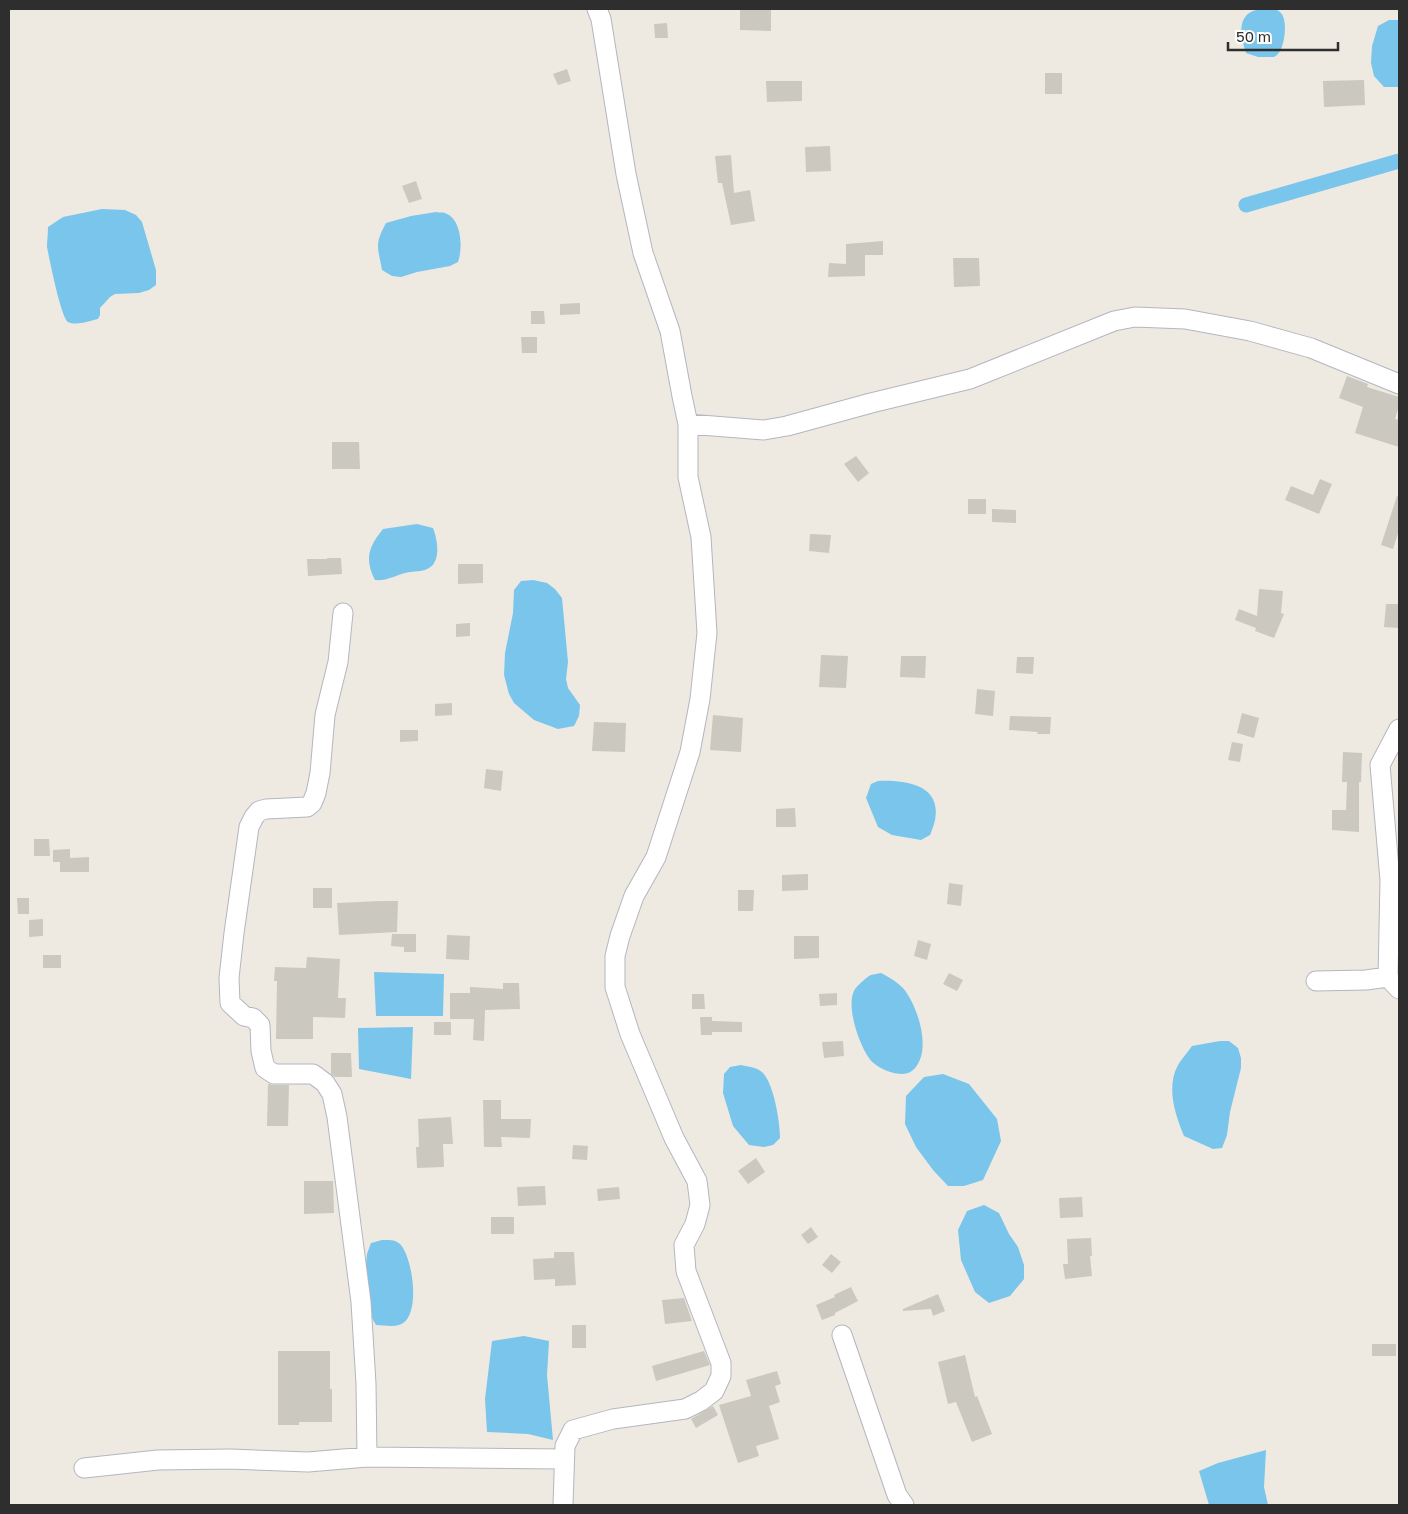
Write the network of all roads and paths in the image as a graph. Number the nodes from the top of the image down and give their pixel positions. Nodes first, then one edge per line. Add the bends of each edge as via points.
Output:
1 (598, 9) edge
2 (1399, 384) edge
3 (688, 424) junction
4 (343, 613) dead end
5 (1399, 728) edge
6 (1316, 981) dead end
7 (1394, 983) edge
8 (842, 1335) dead end
9 (367, 1458) junction
10 (564, 1459) junction
11 (84, 1468) dead end
12 (563, 1505) edge
13 (904, 1505) edge

1 - 3 street via 643,253 670,331
2 - 3 street via 1311,348 1250,331 1185,319 1135,317 1114,321 970,379 787,426 764,430
3 - 10 street via 688,477 701,537 707,633 700,699 690,752 656,858 634,896 620,936 615,956 615,987 630,1034 674,1138 697,1182 700,1205 684,1245 686,1271 721,1362 721,1376 714,1391 685,1409 613,1419 573,1430 565,1446
4 - 9 street via 338,662 325,715 316,793 307,807 273,807 259,812 249,827 229,978 230,1003 260,1025 264,1068 274,1074 313,1074 325,1083 332,1094 360,1302
5 - 7 street via 1380,765 1390,880
6 - 7 street
8 - 13 street via 897,1495
9 - 10 street
9 - 11 street via 308,1462 158,1460
10 - 12 street

